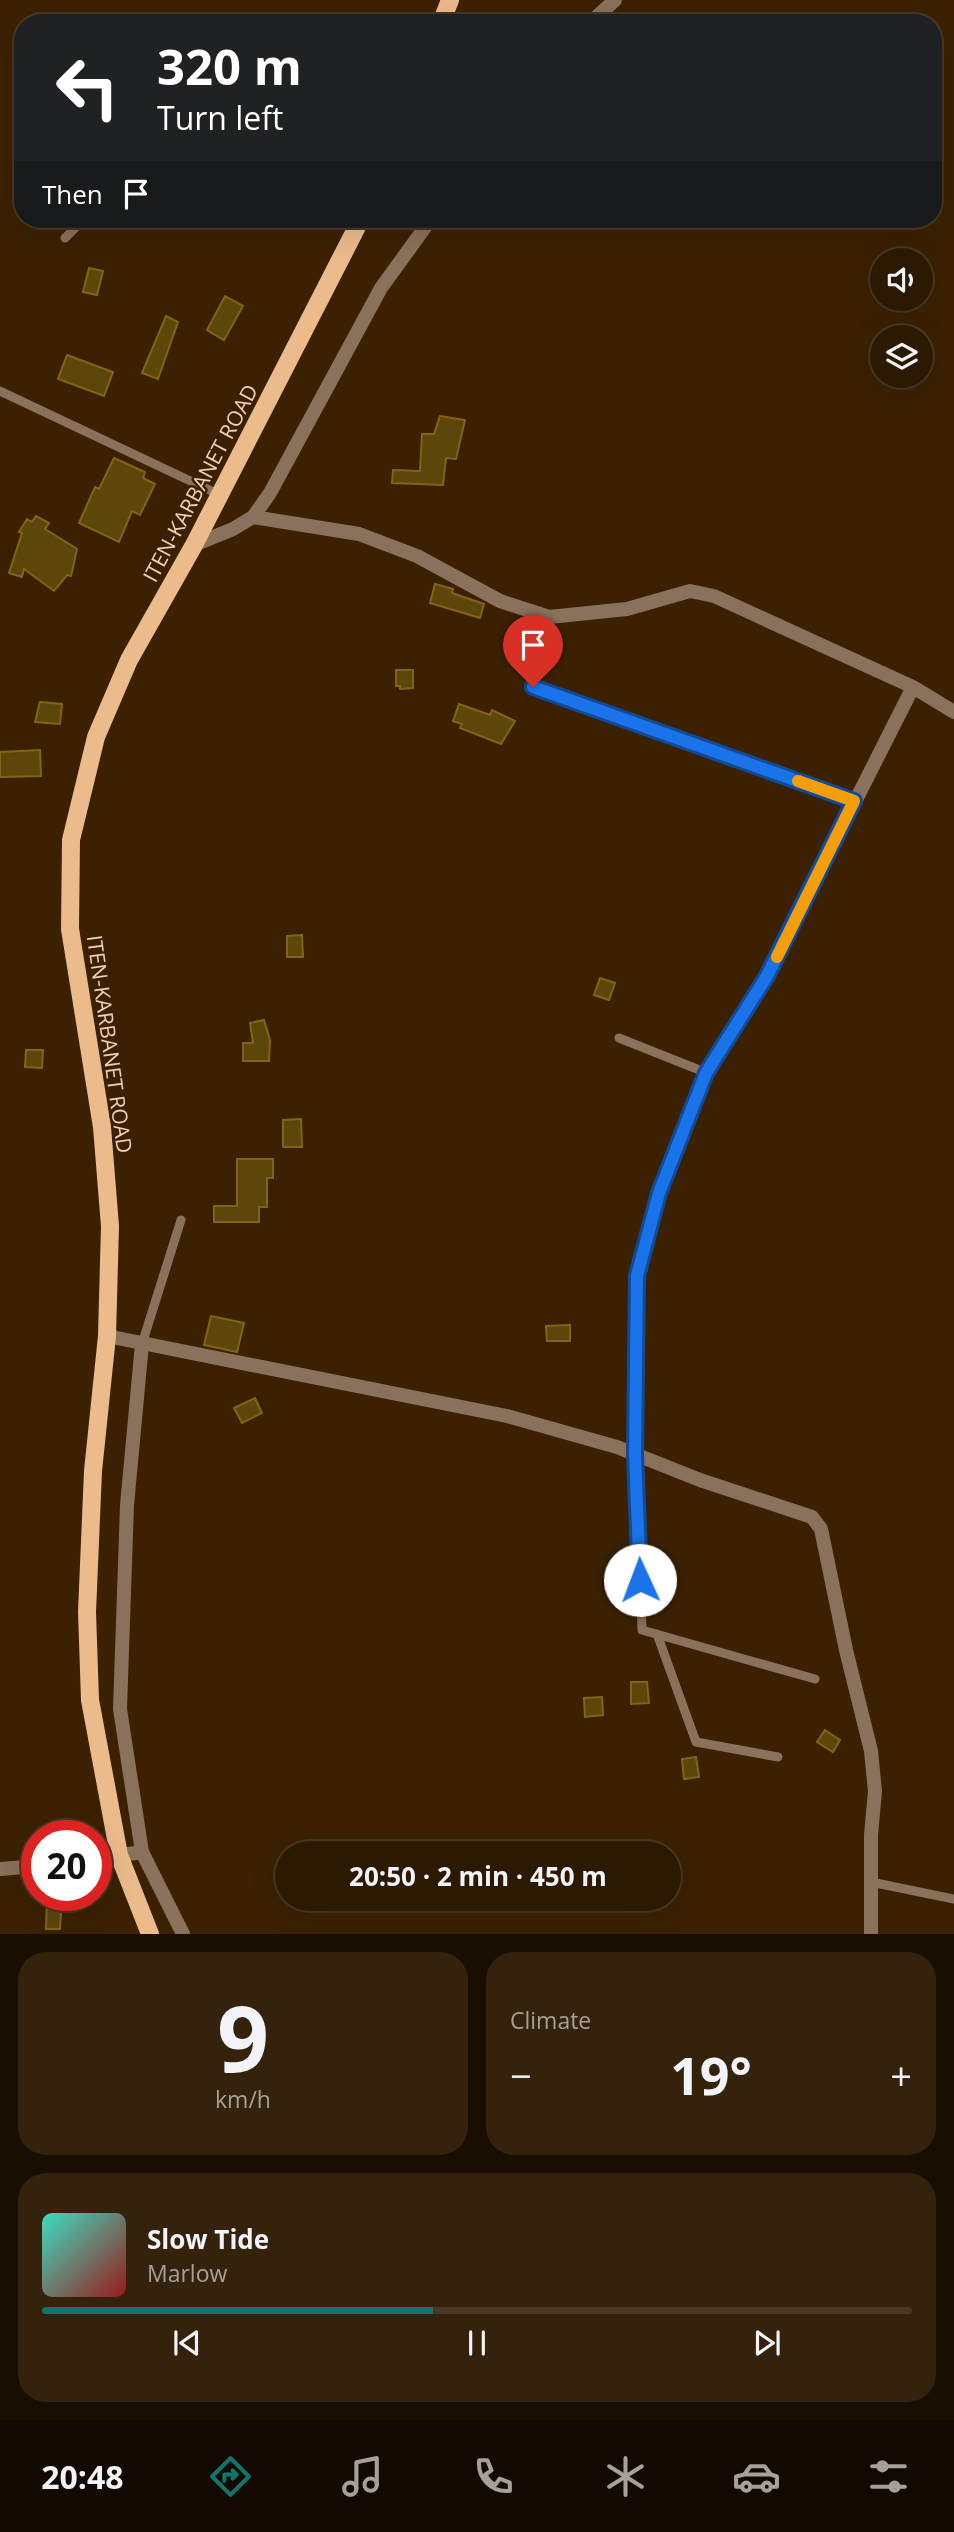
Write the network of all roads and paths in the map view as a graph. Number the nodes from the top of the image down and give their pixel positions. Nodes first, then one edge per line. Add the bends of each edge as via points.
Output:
1 (615, 0) edge
2 (600, 14) edge
3 (75, 228) edge
4 (355, 228) edge
5 (425, 228) edge
6 (65, 238) dead end
7 (0, 391) edge
8 (220, 495) junction
9 (253, 517) junction
10 (194, 545) junction
11 (533, 687) dead end
12 (913, 687) junction
13 (954, 712) edge
14 (854, 801) junction
15 (618, 1038) dead end
16 (706, 1073) junction
17 (181, 1220) dead end
18 (107, 1336) junction
19 (142, 1343) junction
20 (635, 1454) junction
21 (657, 1634) junction
22 (815, 1679) dead end
23 (778, 1757) dead end
24 (142, 1852) junction
25 (119, 1855) junction
26 (112, 1856) edge
27 (21, 1867) edge
28 (0, 1868) edge
29 (871, 1882) junction
30 (954, 1899) edge
31 (150, 1934) edge
32 (183, 1934) edge
33 (871, 1934) edge

1 - 2 street
3 - 6 lane
4 - 8 main road, ITEN-KARBANET ROAD
5 - 9 street via 382,288 270,494
7 - 8 lane
8 - 10 main road, ITEN-KARBANET ROAD
9 - 10 street
9 - 12 street via 359,534 417,556 500,601 549,617 627,609 690,592 714,596
10 - 18 main road, ITEN-KARBANET ROAD via 129,660 96,737 71,840 70,929 102,1127 109,1213
11 - 14 lane
12 - 13 street
12 - 14 street
14 - 16 street via 767,976
15 - 16 lane
16 - 20 street via 659,1193 637,1276
17 - 19 lane
18 - 19 street
18 - 25 main road, ITEN-KARBANET ROAD via 93,1471 87,1612 90,1700
19 - 20 street via 507,1416
19 - 24 street via 127,1505 120,1709
20 - 21 lane via 642,1630
20 - 29 street via 802,1512 821,1530 872,1751
21 - 22 lane
21 - 23 lane via 696,1742
24 - 25 street
24 - 32 street
25 - 26 street
25 - 31 main road, ITEN-KARBANET ROAD
27 - 28 street
29 - 30 lane
29 - 33 street

